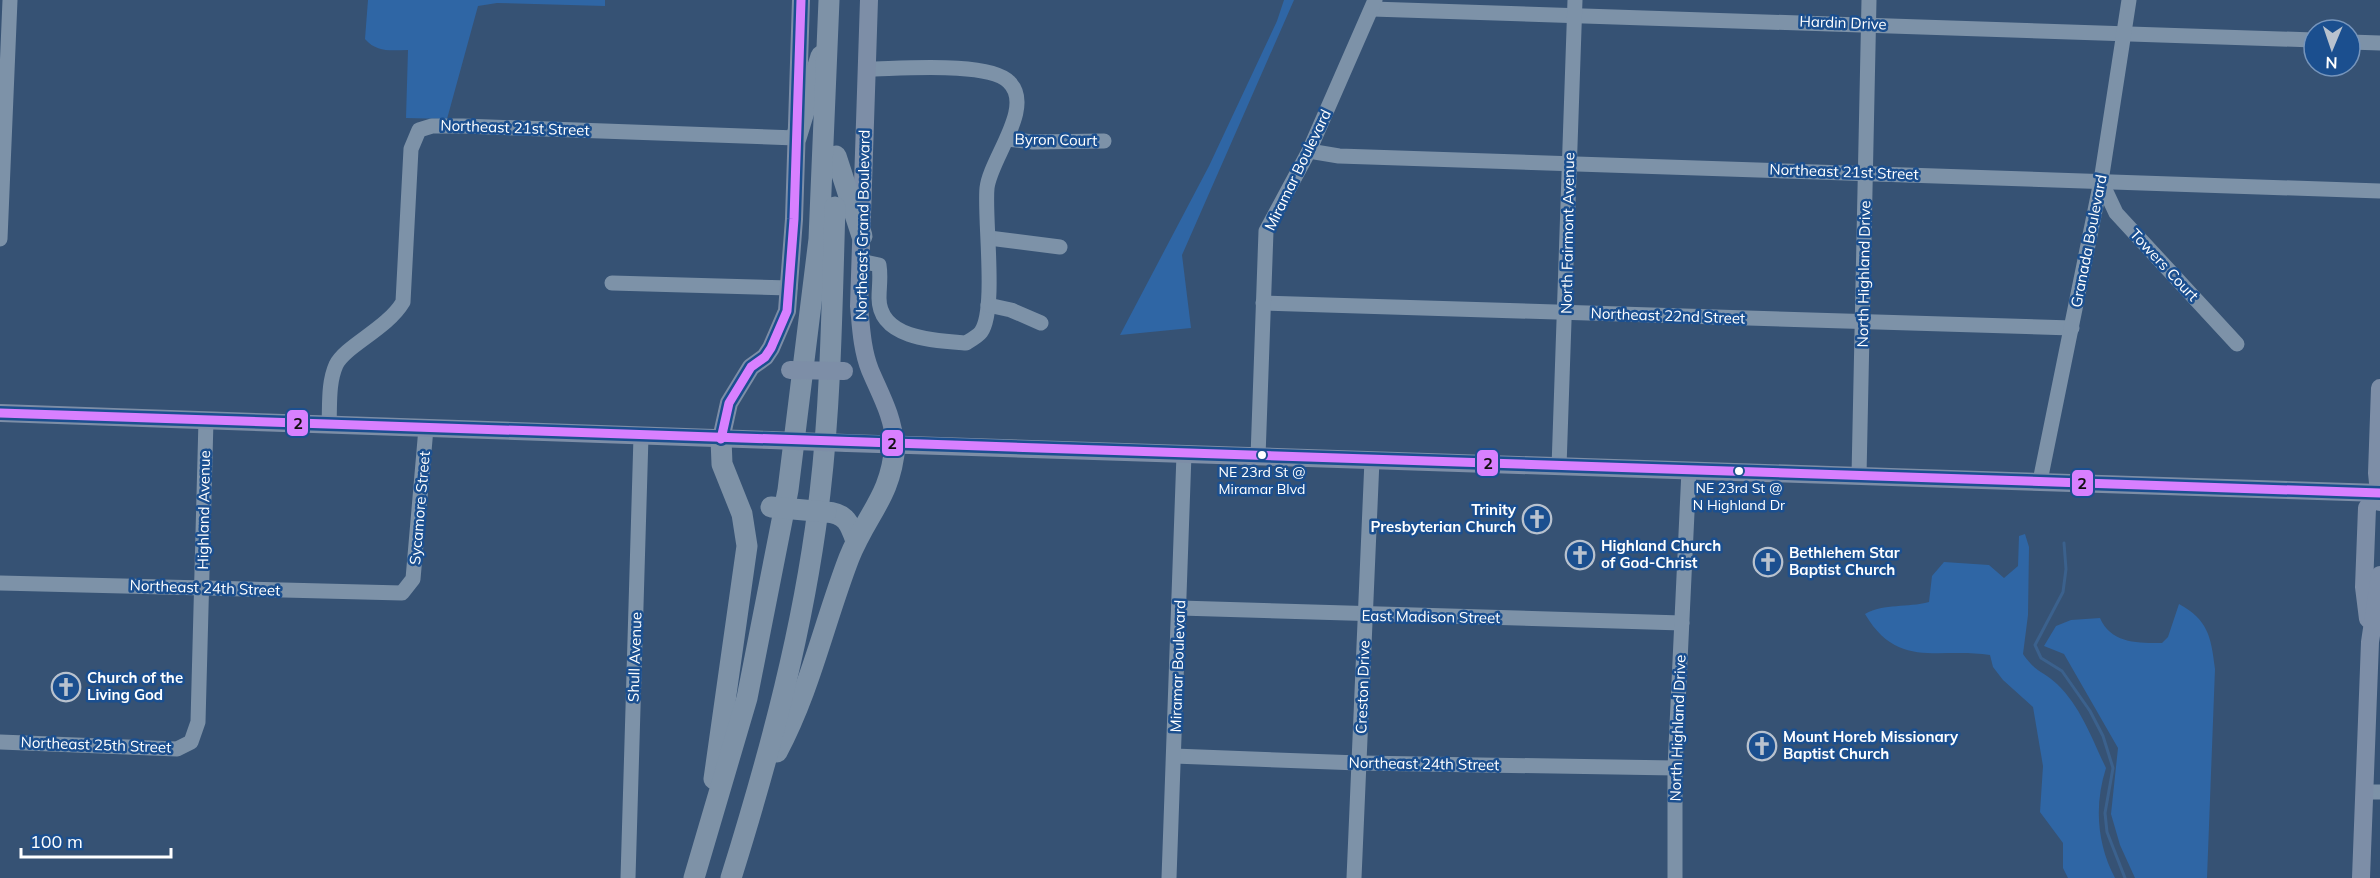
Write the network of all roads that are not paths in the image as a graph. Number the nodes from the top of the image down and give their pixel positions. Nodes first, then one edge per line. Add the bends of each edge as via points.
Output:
1 (10, 0) edge
2 (801, 0) edge
3 (829, 0) edge
4 (842, 0) edge
5 (869, 0) edge
6 (1869, 0) edge
7 (2129, 0) edge
8 (1374, 4) edge
9 (1575, 7) edge
10 (1868, 24) junction
11 (828, 33) junction
12 (2124, 34) junction
13 (2302, 40) edge
14 (2362, 42) edge
15 (2380, 43) edge
16 (867, 69) junction
17 (796, 138) junction
18 (1007, 139) junction
19 (1104, 141) dead end
20 (1309, 151) junction
21 (837, 156) junction
22 (1569, 162) junction
23 (1865, 173) junction
24 (2101, 181) junction
25 (2380, 191) edge
26 (862, 236) junction
27 (989, 238) junction
28 (0, 239) edge
29 (1060, 248) dead end
30 (860, 261) junction
31 (612, 283) dead end
32 (790, 288) junction
33 (1263, 303) junction
34 (988, 305) junction
35 (1566, 313) junction
36 (1864, 322) junction
37 (1041, 324) dead end
38 (2072, 328) junction
39 (2237, 344) dead end
40 (765, 357) junction
41 (870, 370) junction
42 (2380, 388) edge
43 (0, 414) edge
44 (206, 420) junction
45 (329, 424) junction
46 (426, 428) junction
47 (641, 436) junction
48 (721, 439) junction
49 (895, 445) junction
50 (1184, 454) junction
51 (1258, 457) junction
52 (1372, 460) junction
53 (1559, 467) junction
54 (1689, 470) junction
55 (1859, 476) junction
56 (2040, 481) junction
57 (2379, 496) edge
58 (746, 527) junction
59 (856, 541) junction
60 (2380, 575) edge
61 (0, 583) edge
62 (202, 588) junction
63 (409, 588) joint
64 (1180, 608) junction
65 (1366, 615) junction
66 (1682, 623) junction
67 (2375, 642) edge
68 (0, 742) edge
69 (191, 742) joint
70 (1174, 756) junction
71 (1359, 763) junction
72 (1675, 768) junction
73 (760, 784) junction
74 (2372, 792) edge
75 (710, 827) junction
76 (628, 878) edge
77 (694, 878) edge
78 (731, 878) edge
79 (1169, 878) edge
80 (1354, 878) edge
81 (1675, 878) edge
82 (2361, 878) edge

1 - 28 street
2 - 17 main road
3 - 11 highway
4 - 21 highway
5 - 16 main road, Northeast Grand Boulevard
6 - 10 street, North Highland Drive
7 - 12 street, Granada Boulevard
8 - 9 street, Hardin Drive
8 - 20 street, Miramar Boulevard
9 - 10 street, Hardin Drive
9 - 22 street, North Fairmont Avenue
10 - 12 street, Hardin Drive
10 - 23 street, North Highland Drive
11 - 17 highway
11 - 75 highway via 819,239 788,490 747,698
12 - 13 street, Hardin Drive
12 - 24 street, Granada Boulevard
14 - 15 street
16 - 18 street via 970,68 1009,81 1015,91 1017,110
16 - 26 main road, Northeast Grand Boulevard
17 - 32 main road
17 - 45 street, Northeast 21st Street via 463,126 419,130 411,149 403,302 395,316 337,363 331,382
18 - 19 street, Byron Court
18 - 27 street via 988,177
20 - 22 street, Northeast 21st Street via 1339,156
20 - 33 street, Miramar Boulevard via 1266,231
21 - 26 highway
21 - 73 highway via 820,494 789,671
22 - 23 street, Northeast 21st Street
22 - 35 street, North Fairmont Avenue
23 - 24 street, Northeast 21st Street
23 - 36 street, North Highland Drive
24 - 25 street, Northeast 21st Street
24 - 38 street, Granada Boulevard
24 - 39 street, Towers Court via 2116,213
26 - 30 main road, Northeast Grand Boulevard
27 - 29 street
27 - 34 street
30 - 34 street via 879,265 879,299 892,327 927,339 966,343 981,332
30 - 41 main road, Northeast Grand Boulevard via 861,331
31 - 32 street
32 - 40 main road via 785,318
33 - 35 street, Northeast 22nd Street
33 - 51 street, Miramar Boulevard
34 - 37 street via 1011,310
35 - 36 street, Northeast 22nd Street
35 - 53 street, North Fairmont Avenue
36 - 38 street, Northeast 22nd Street
36 - 55 street, North Highland Drive
38 - 56 street, Granada Boulevard
40 - 41 main road, bridge via 790,370
40 - 48 main road via 739,384 724,419
41 - 49 main road, Northeast Grand Boulevard via 886,403
42 - 57 main road
43 - 44 main road
44 - 45 main road
44 - 62 street, Highland Avenue
45 - 46 main road
46 - 47 main road
46 - 63 street, Sycamore Street via 415,566
47 - 48 main road
47 - 76 street, Shull Avenue
48 - 49 main road, bridge
48 - 58 highway via 722,464
49 - 50 main road
49 - 59 highway via 891,478
50 - 51 main road
50 - 64 street, Miramar Boulevard
51 - 52 main road
52 - 53 main road
52 - 65 street, Creston Drive
53 - 54 main road
54 - 55 main road
54 - 66 street, North Highland Drive
55 - 56 main road
56 - 57 main road
57 - 67 main road via 2367,508 2364,587
58 - 59 highway, bridge via 756,508 836,513 849,521
58 - 75 highway via 747,546 716,755
59 - 73 highway via 797,714
60 - 67 main road
61 - 62 street, Northeast 24th Street
62 - 63 street, Northeast 24th Street via 390,594
62 - 69 street, Highland Avenue via 198,722
64 - 65 street, East Madison Street
64 - 70 street, Miramar Boulevard
65 - 66 street, East Madison Street
65 - 71 street, Creston Drive
66 - 72 street, North Highland Drive
67 - 74 main road
68 - 69 street, Northeast 25th Street via 177,749
70 - 71 street, Northeast 24th Street
70 - 79 street, Miramar Boulevard
71 - 72 street, Northeast 24th Street
71 - 80 street, Creston Drive
72 - 81 street, North Highland Drive
73 - 78 highway
74 - 82 main road
75 - 77 highway

